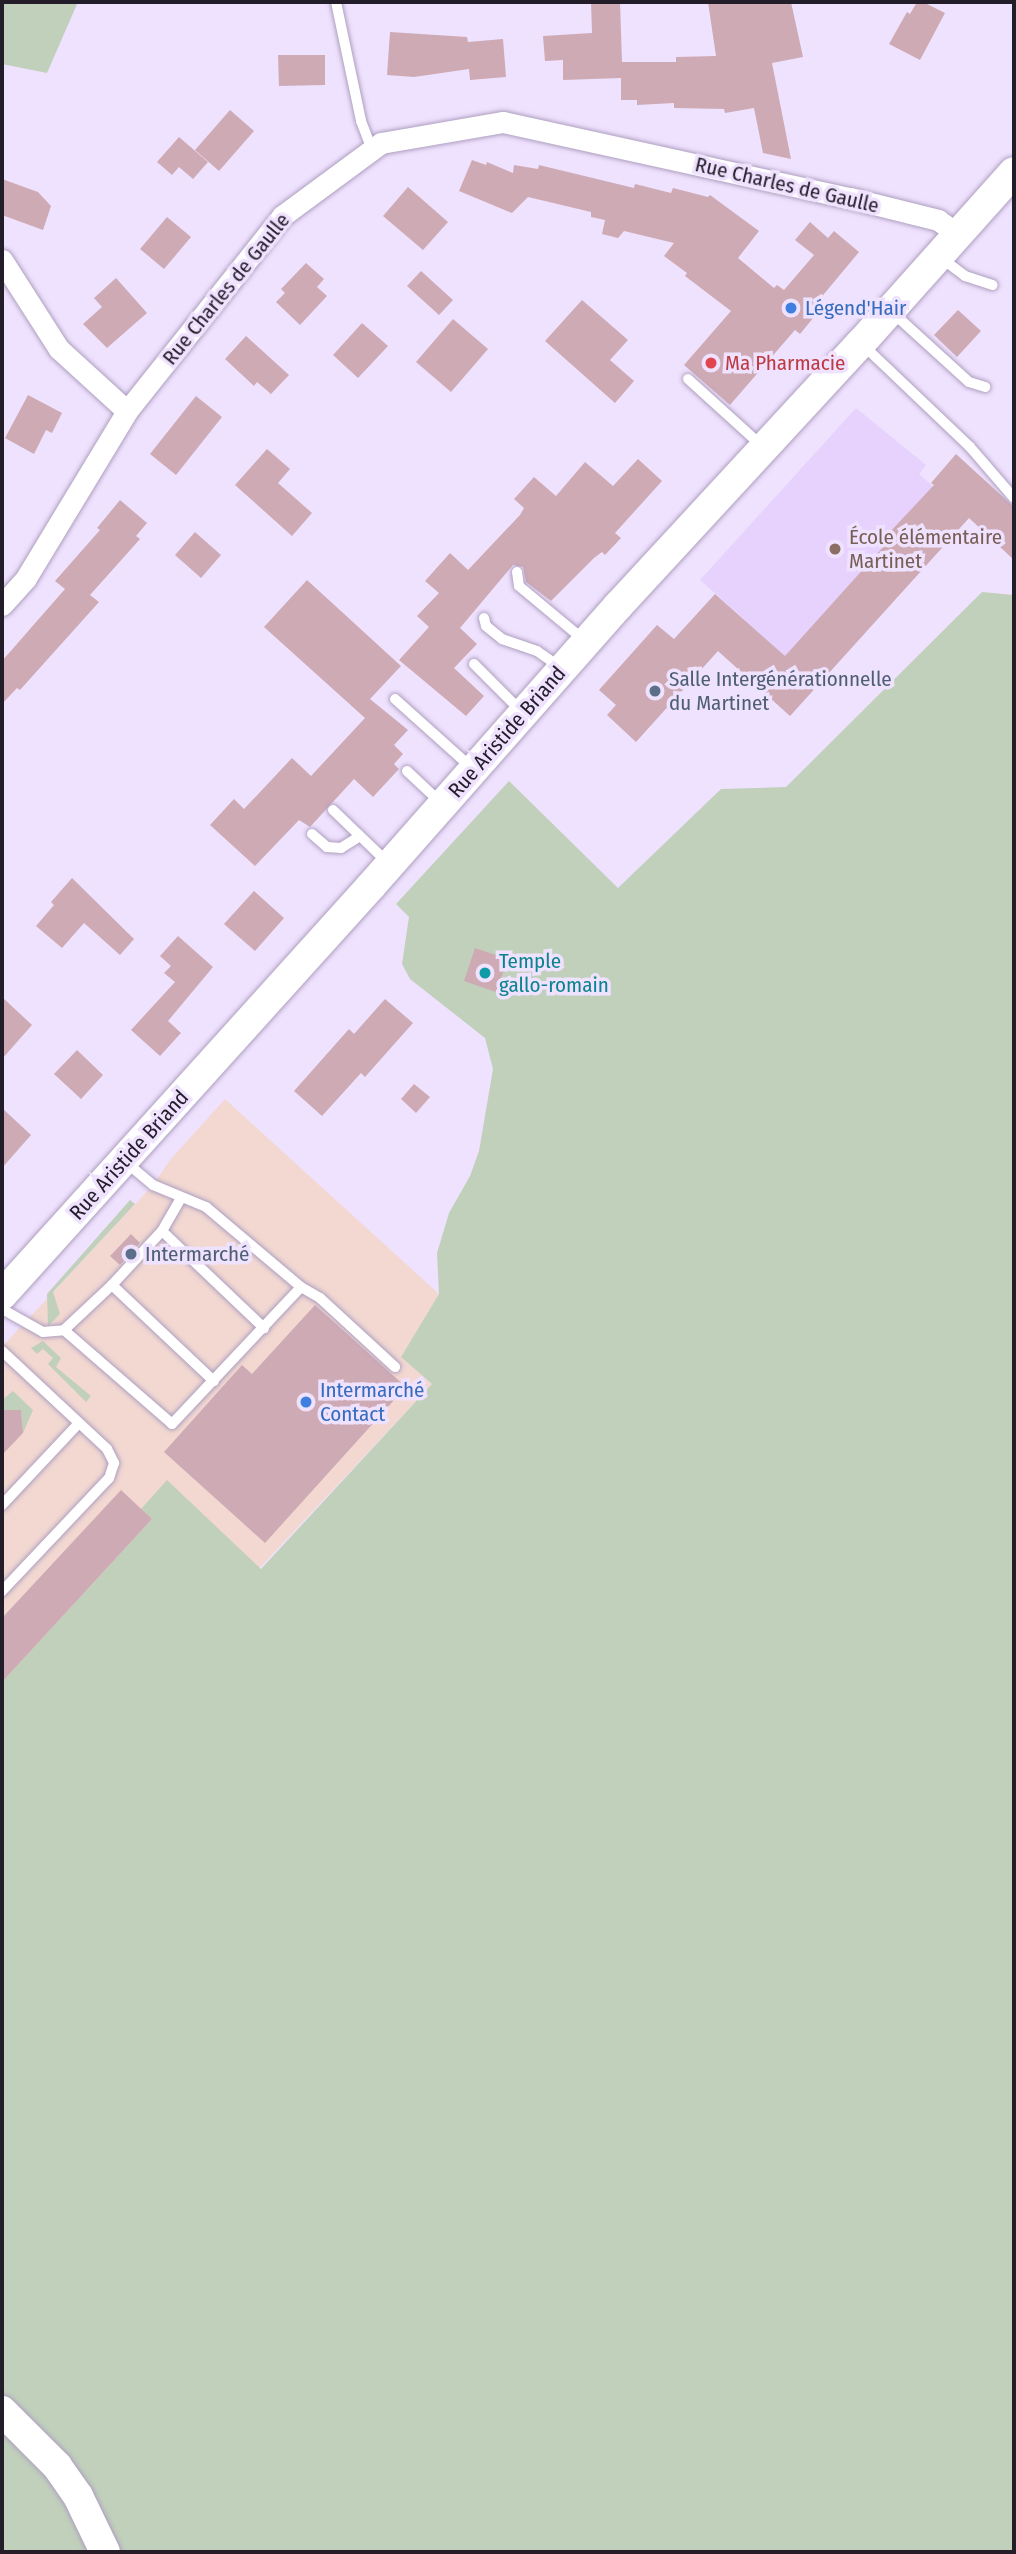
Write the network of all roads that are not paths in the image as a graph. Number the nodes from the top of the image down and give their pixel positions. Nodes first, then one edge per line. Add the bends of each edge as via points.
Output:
1 (336, 2) edge
2 (372, 150) junction
3 (1014, 172) edge
4 (948, 246) junction
5 (2, 260) edge
6 (993, 285) dead end
7 (890, 310) junction
8 (862, 343) junction
9 (688, 379) dead end
10 (985, 387) dead end
11 (127, 411) junction
12 (764, 448) junction
13 (1014, 498) edge
14 (517, 572) dead end
15 (2, 605) edge
16 (484, 618) dead end
17 (586, 642) junction
18 (474, 664) dead end
19 (563, 668) junction
20 (395, 699) dead end
21 (523, 713) junction
22 (474, 770) junction
23 (407, 771) dead end
24 (443, 805) junction
25 (333, 810) dead end
26 (312, 834) dead end
27 (360, 836) junction
28 (390, 865) junction
29 (124, 1160) junction
30 (181, 1198) junction
31 (162, 1231) junction
32 (112, 1285) junction
33 (301, 1287) junction
34 (2, 1295) edge
35 (2, 1309) edge
36 (264, 1328) junction
37 (64, 1330) junction
38 (2, 1351) edge
39 (396, 1367) dead end
40 (214, 1381) junction
41 (79, 1423) junction
42 (2, 1505) edge
43 (2, 1591) edge
44 (2, 2410) edge
45 (105, 2552) edge

1 - 2 lane via 360,121
2 - 4 street, Rue Charles de Gaulle via 381,143 503,122 938,220
2 - 11 street, Rue Charles de Gaulle via 282,216
3 - 4 street, Rue Aristide Briand
4 - 6 lane via 965,276
4 - 7 street, Rue Aristide Briand
5 - 11 street via 59,349
7 - 8 street, Rue Aristide Briand
7 - 10 lane via 969,382
8 - 12 street, Rue Aristide Briand
8 - 13 lane via 970,447
9 - 12 lane
11 - 15 street, Rue Charles de Gaulle via 26,578
12 - 17 street, Rue Aristide Briand
14 - 17 lane via 519,586
16 - 19 lane via 486,626 502,639 537,651
17 - 19 street, Rue Aristide Briand
18 - 21 lane
19 - 21 street, Rue Aristide Briand
20 - 22 lane
21 - 22 street, Rue Aristide Briand
22 - 24 street, Rue Aristide Briand
23 - 24 lane
24 - 28 street, Rue Aristide Briand
25 - 27 lane
26 - 27 lane via 327,847 341,848
27 - 28 lane
28 - 29 street, Rue Aristide Briand
29 - 30 lane via 153,1185
29 - 34 street, Rue Aristide Briand
30 - 31 lane
30 - 33 lane via 206,1207
31 - 32 lane
31 - 36 lane
32 - 37 lane
32 - 40 lane
33 - 36 lane
33 - 39 lane via 320,1298
35 - 37 lane via 43,1332
36 - 40 lane
37 - 40 lane via 172,1424
38 - 41 lane
41 - 42 lane
41 - 43 lane via 107,1449 114,1463 109,1478
44 - 45 street via 57,2466 78,2496

